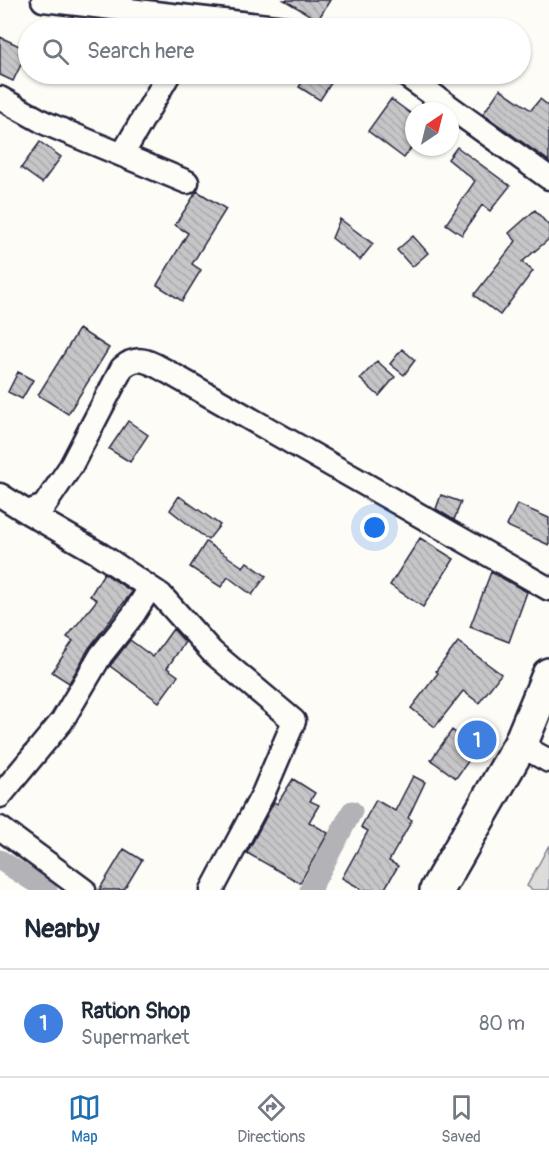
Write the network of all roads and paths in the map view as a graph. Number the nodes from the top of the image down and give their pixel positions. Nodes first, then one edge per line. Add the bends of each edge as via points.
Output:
1 (43, 0) edge
2 (162, 18) edge
3 (163, 84) edge
4 (418, 84) edge
5 (0, 98) edge
6 (122, 155) junction
7 (549, 178) edge
8 (187, 182) dead end
9 (0, 495) edge
10 (27, 512) junction
11 (150, 588) junction
12 (549, 589) edge
13 (549, 675) edge
14 (520, 745) junction
15 (549, 761) edge
16 (0, 796) edge
17 (0, 828) edge
18 (84, 890) edge
19 (212, 890) edge
20 (437, 890) edge

1 - 2 street
3 - 6 street
4 - 7 street
5 - 6 street via 45,123
6 - 8 street
9 - 10 street
10 - 11 street
10 - 12 street via 44,506 71,466 122,368 141,359
11 - 16 street via 101,655 62,721
11 - 19 street via 161,595 212,652 294,721 263,794
13 - 14 main road
14 - 15 street
14 - 20 main road
17 - 18 street

